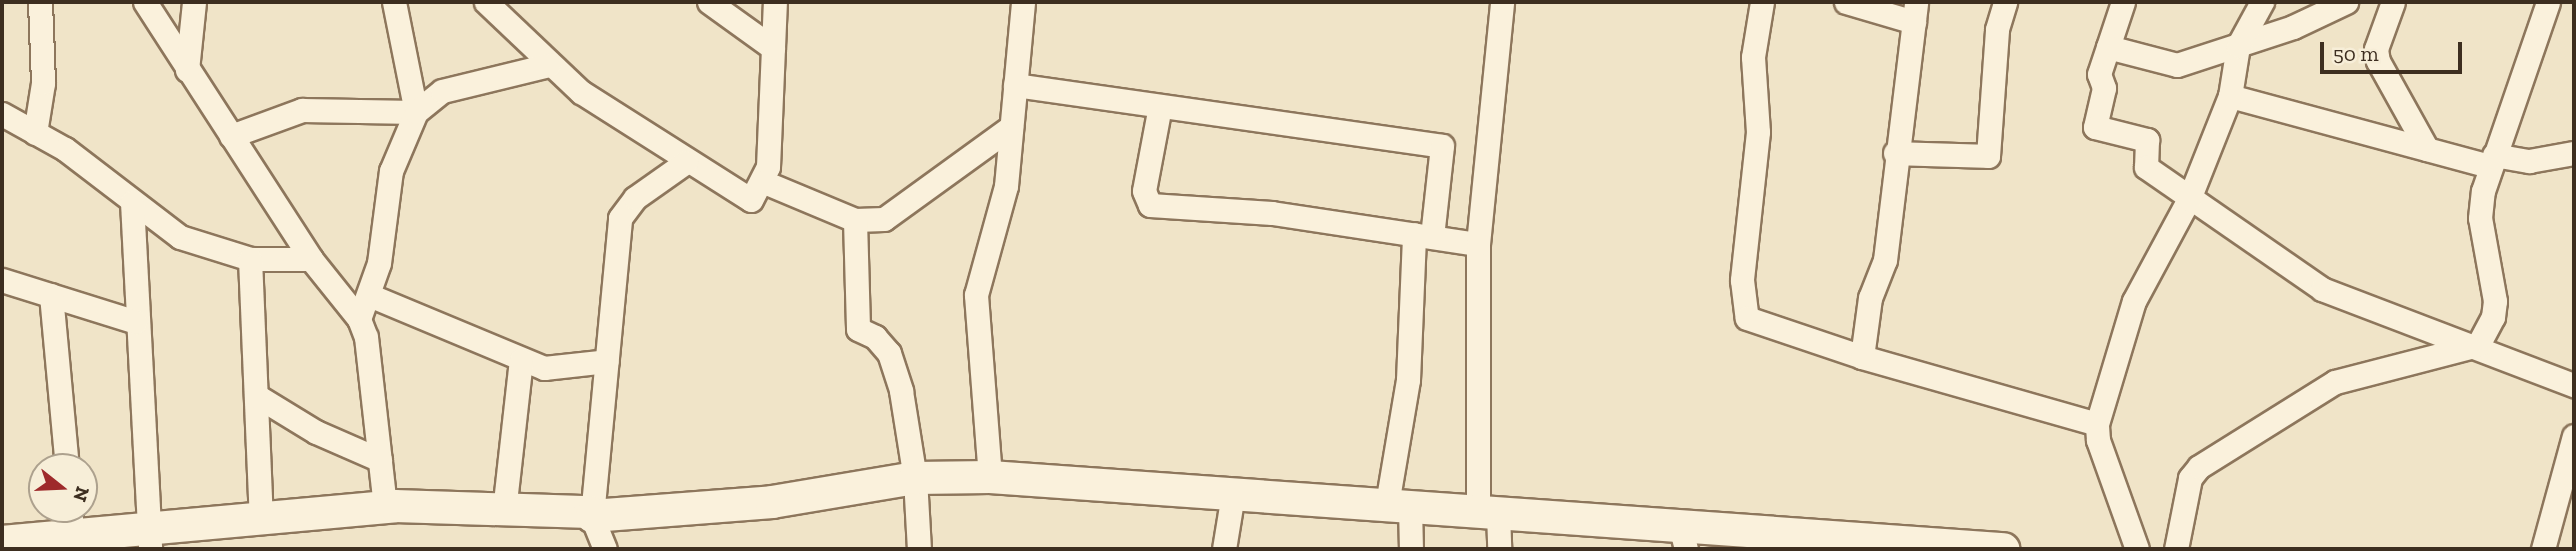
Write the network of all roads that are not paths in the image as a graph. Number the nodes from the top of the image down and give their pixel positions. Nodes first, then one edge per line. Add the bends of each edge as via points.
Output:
1 (40, 2) edge
2 (145, 2) edge
3 (194, 2) edge
4 (394, 2) edge
5 (486, 2) edge
6 (709, 2) edge
7 (775, 2) edge
8 (1023, 2) edge
9 (1502, 2) edge
10 (1762, 2) edge
11 (1846, 2) edge
12 (2005, 2) edge
13 (2123, 2) edge
14 (2262, 2) edge
15 (2346, 2) edge
16 (2393, 2) edge
17 (2548, 2) edge
18 (1915, 12) edge
19 (2238, 46) junction
20 (2108, 47) junction
21 (773, 48) junction
22 (549, 65) junction
23 (187, 70) junction
24 (1015, 85) junction
25 (2230, 96) junction
26 (1160, 106) junction
27 (416, 112) junction
28 (2, 114) edge
29 (1011, 127) junction
30 (35, 133) junction
31 (230, 136) junction
32 (2427, 149) junction
33 (1895, 153) junction
34 (2574, 153) edge
35 (2492, 160) junction
36 (686, 162) junction
37 (764, 182) junction
38 (2189, 199) junction
39 (132, 202) junction
40 (855, 220) junction
41 (1423, 235) junction
42 (1478, 244) junction
43 (250, 259) junction
44 (311, 259) junction
45 (2, 280) edge
46 (51, 295) junction
47 (369, 295) junction
48 (359, 318) junction
49 (136, 322) junction
50 (2477, 345) junction
51 (1862, 357) junction
52 (521, 360) junction
53 (607, 361) junction
54 (2574, 385) edge
55 (257, 396) junction
56 (2097, 424) junction
57 (2572, 449) edge
58 (66, 453) edge
59 (380, 460) junction
60 (990, 477) junction
61 (915, 478) junction
62 (1233, 494) junction
63 (1398, 505) junction
64 (385, 507) junction
65 (504, 511) junction
66 (1488, 511) junction
67 (591, 514) junction
68 (261, 520) junction
69 (72, 523) edge
70 (1683, 537) edge
71 (150, 540) edge
72 (2, 542) edge
73 (1951, 546) edge
74 (604, 549) edge
75 (919, 549) edge
76 (1224, 549) edge
77 (1411, 549) edge
78 (1499, 549) edge
79 (2003, 549) edge
80 (2137, 549) edge
81 (2176, 549) edge
82 (2543, 549) edge

1 - 30 street via 43,83
2 - 23 street
3 - 23 street
4 - 27 street
5 - 22 street
6 - 21 street
7 - 21 street
8 - 24 street
9 - 42 street
10 - 51 street via 1753,57 1758,132 1742,307 1756,324
11 - 18 street
12 - 33 street via 1997,29 1988,156
13 - 20 street
14 - 19 street
15 - 19 street
16 - 32 street via 2376,49 2378,61
17 - 35 street
18 - 33 street
19 - 20 street via 2177,65
19 - 25 street
20 - 38 street via 2099,74 2104,88 2095,127 2147,140 2146,167
21 - 37 street
22 - 27 street via 442,91
22 - 36 street
23 - 31 street
24 - 26 street
24 - 29 street
25 - 32 street
25 - 38 street
26 - 41 street via 1442,146
26 - 41 street via 1144,191 1150,205 1272,213
27 - 31 street via 302,110
27 - 47 street via 391,171 379,262
28 - 30 street
29 - 40 street via 884,219
29 - 60 street via 1006,186 976,295
30 - 39 street via 65,149
31 - 44 street
32 - 35 street
33 - 51 street via 1885,260 1870,298
34 - 35 street via 2529,161
35 - 50 street via 2480,218 2495,300 2493,317
36 - 37 street via 746,199 755,198
36 - 53 street via 635,198 620,218
37 - 40 street
38 - 50 street via 2322,289
38 - 56 street via 2134,301
39 - 43 street via 180,237
39 - 49 street
40 - 61 street via 858,329 875,337 889,353 901,391
41 - 42 street
41 - 63 street
42 - 66 street
43 - 44 street
43 - 55 street
44 - 48 street
45 - 46 street
46 - 49 street
46 - 58 street
47 - 48 street
47 - 52 street
48 - 59 street via 366,337
49 - 71 street
50 - 54 street
50 - 81 street via 2335,383 2199,467 2190,478
51 - 56 street
52 - 53 street via 544,368
52 - 65 street
53 - 67 street
55 - 59 street via 316,432
55 - 68 street
56 - 80 street via 2098,440
57 - 82 street
59 - 64 street
60 - 61 street
60 - 62 street
61 - 67 street via 772,502
61 - 75 street
62 - 63 street
62 - 76 street
63 - 66 street
63 - 77 street
64 - 65 street
64 - 68 street
65 - 67 street
66 - 70 street
66 - 78 street
67 - 74 street
68 - 71 street
69 - 71 street
69 - 72 street
70 - 73 street
73 - 79 street

